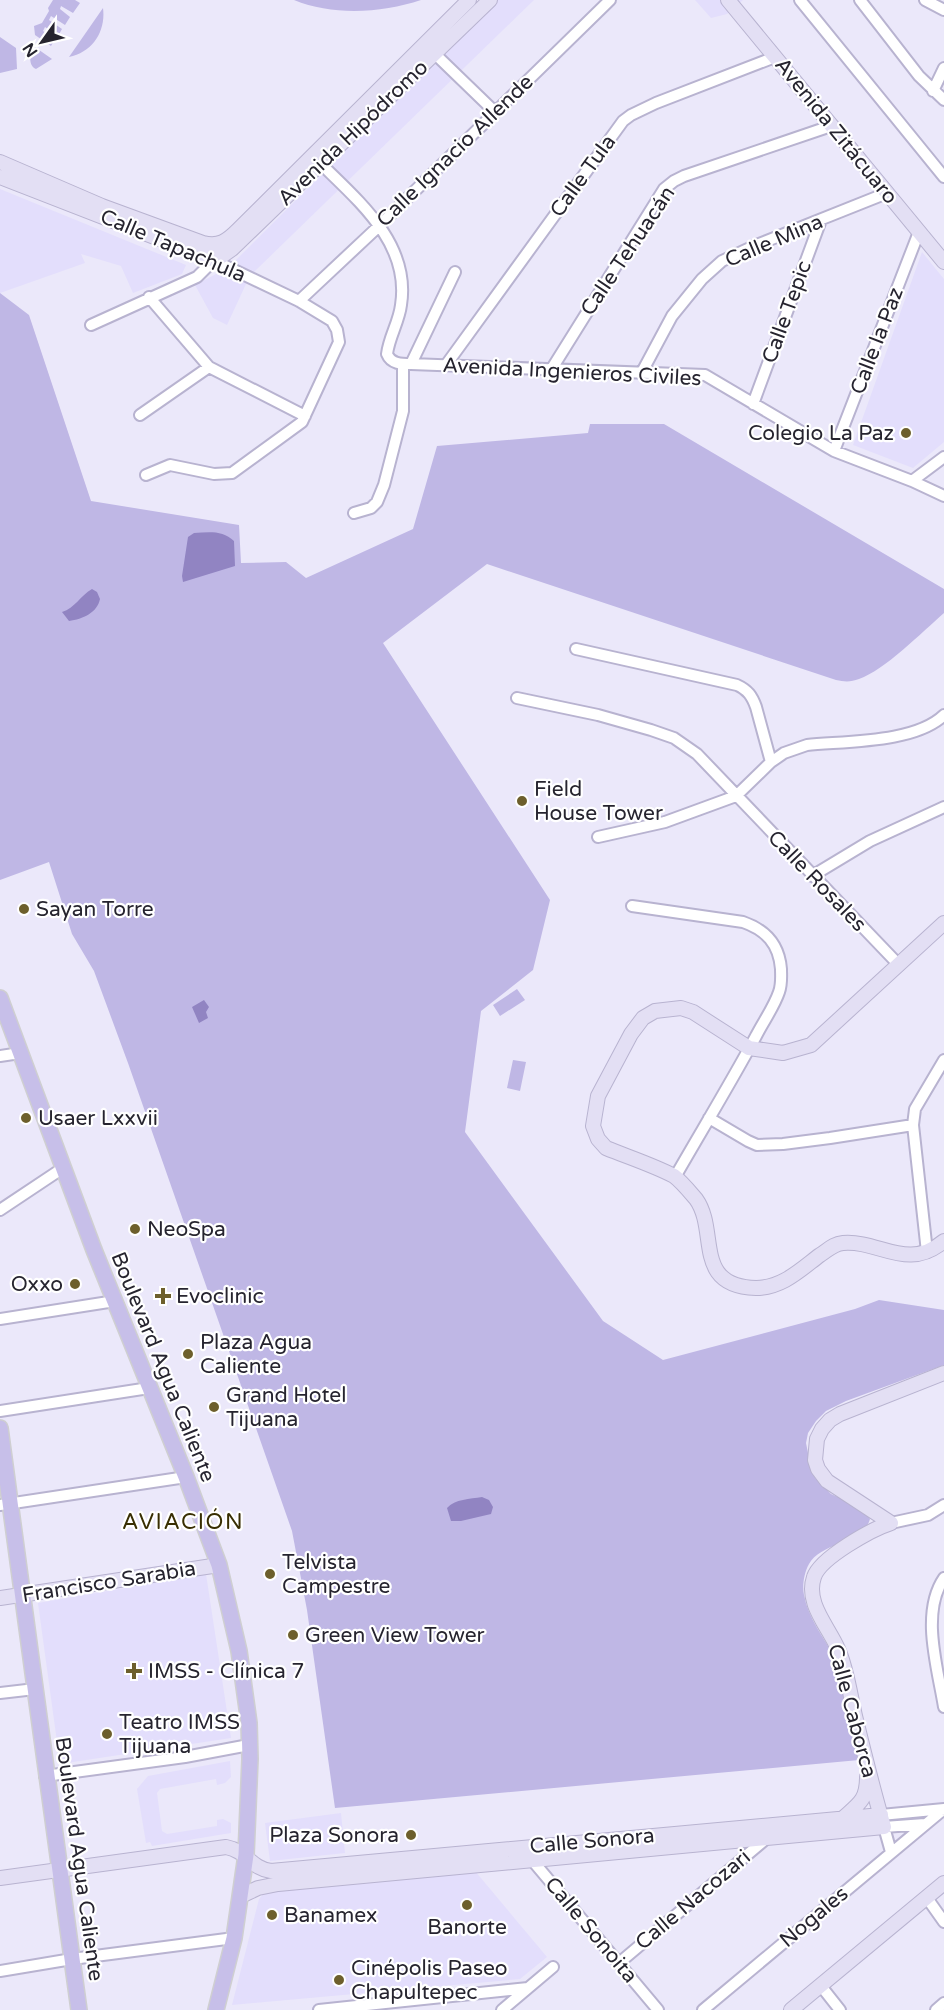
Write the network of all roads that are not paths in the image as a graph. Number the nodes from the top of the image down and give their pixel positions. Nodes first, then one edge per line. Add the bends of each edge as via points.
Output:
1 (469, 0) edge
2 (490, 0) edge
3 (610, 0) edge
4 (728, 0) edge
5 (800, 0) edge
6 (860, 0) edge
7 (925, 0) edge
8 (944, 10) edge
9 (435, 54) junction
10 (775, 57) junction
11 (944, 68) edge
12 (933, 91) junction
13 (944, 100) edge
14 (495, 112) junction
15 (831, 126) junction
16 (317, 160) junction
17 (0, 162) edge
18 (0, 177) edge
19 (944, 177) edge
20 (887, 194) junction
21 (821, 220) junction
22 (379, 226) junction
23 (919, 232) junction
24 (216, 245) junction
25 (211, 260) junction
26 (944, 262) edge
27 (455, 272) dead end
28 (149, 297) junction
29 (299, 301) junction
30 (91, 325) dead end
31 (407, 364) junction
32 (446, 365) junction
33 (209, 367) junction
34 (551, 370) junction
35 (642, 372) junction
36 (753, 404) junction
37 (140, 415) dead end
38 (305, 416) junction
39 (834, 451) junction
40 (944, 457) edge
41 (146, 475) dead end
42 (912, 481) junction
43 (944, 496) edge
44 (354, 513) dead end
45 (576, 649) dead end
46 (517, 698) dead end
47 (944, 715) edge
48 (771, 762) junction
49 (735, 796) junction
50 (944, 807) edge
51 (598, 837) dead end
52 (813, 876) junction
53 (632, 906) dead end
54 (944, 923) edge
55 (898, 965) junction
56 (0, 998) edge
57 (749, 1048) junction
58 (20, 1053) junction
59 (0, 1056) edge
60 (944, 1060) edge
61 (939, 1076) edge
62 (709, 1118) junction
63 (913, 1125) junction
64 (63, 1168) junction
65 (675, 1177) junction
66 (0, 1210) edge
67 (944, 1241) edge
68 (927, 1252) junction
69 (115, 1301) junction
70 (0, 1319) edge
71 (944, 1373) edge
72 (149, 1388) junction
73 (0, 1411) edge
74 (0, 1428) edge
75 (186, 1477) junction
76 (5, 1504) edge
77 (944, 1505) edge
78 (891, 1523) junction
79 (219, 1565) junction
80 (944, 1578) edge
81 (23, 1595) junction
82 (0, 1598) edge
83 (35, 1689) junction
84 (0, 1694) edge
85 (944, 1707) edge
86 (249, 1745) junction
87 (867, 1766) junction
88 (45, 1776) junction
89 (944, 1809) edge
90 (843, 1818) junction
91 (882, 1821) junction
92 (926, 1824) junction
93 (767, 1838) junction
94 (891, 1852) junction
95 (531, 1853) junction
96 (246, 1855) junction
97 (60, 1870) junction
98 (0, 1878) edge
99 (944, 1883) edge
100 (241, 1896) junction
101 (927, 1898) junction
102 (944, 1922) edge
103 (234, 1938) junction
104 (72, 1959) junction
105 (619, 1963) junction
106 (553, 1967) dead end
107 (0, 1971) edge
108 (821, 1986) junction
109 (528, 1988) junction
110 (944, 2003) edge
111 (79, 2010) edge
112 (216, 2010) edge
113 (320, 2010) edge
114 (327, 2010) edge
115 (502, 2010) edge
116 (658, 2010) edge
117 (703, 2010) edge
118 (791, 2010) edge
119 (840, 2010) edge
120 (936, 2010) edge

1 - 16 street, Avenida Hipódromo
2 - 9 street, Avenida Hipódromo
3 - 14 street, Calle Ignacio Allende
4 - 10 street, Avenida Zitácuaro
5 - 19 street
6 - 12 street
7 - 8 street
9 - 14 street
9 - 16 street, Avenida Hipódromo
10 - 15 street, Avenida Zitácuaro
10 - 32 street, Calle Tula via 656,103 623,122
11 - 12 street
12 - 13 street
14 - 22 street, Calle Ignacio Allende
15 - 20 street, Avenida Zitácuaro
15 - 34 street, Calle Tehuacán via 684,176 664,189
16 - 22 street
16 - 24 street, Avenida Hipódromo
16 - 25 street, Avenida Hipódromo via 228,253
17 - 24 street, Calle Tapachula via 102,206
18 - 25 street, Calle Tapachula
20 - 21 street, Calle Mina
20 - 23 street, Avenida Zitácuaro
21 - 35 street, Calle Mina via 753,246 716,267 672,316
21 - 36 street, Calle Tepic
22 - 29 street, Calle Ignacio Allende
22 - 31 street, Avenida Ingenieros Civiles via 397,257 402,279 402,304 388,346 389,358
23 - 26 street, Avenida Zitácuaro
23 - 39 street, Calle la Paz
24 - 25 street
25 - 28 street via 197,277
25 - 29 street, Calle Tapachula
27 - 31 street
28 - 30 street
28 - 33 street
29 - 38 street, Calle Tapachula via 332,321 339,342
31 - 32 street, Avenida Ingenieros Civiles
31 - 44 street via 403,411 384,484 371,508
32 - 34 street, Avenida Ingenieros Civiles
33 - 37 street
33 - 38 street
34 - 35 street, Avenida Ingenieros Civiles
35 - 36 street, Avenida Ingenieros Civiles via 705,375
36 - 39 street, Avenida Ingenieros Civiles
38 - 41 street via 294,429 232,473 214,474 170,465
39 - 42 street, Avenida Ingenieros Civiles
40 - 42 street
42 - 43 street, Avenida Ingenieros Civiles
45 - 48 street via 744,689 753,698
46 - 49 street, Calle Rosales via 674,738 697,754
47 - 48 street via 920,731 807,746
48 - 49 street
49 - 51 street via 665,822
49 - 52 street, Calle Rosales
50 - 52 street via 870,841
52 - 55 street, Calle Rosales
53 - 57 street via 743,922 767,934 780,960 779,992
54 - 55 street
55 - 57 street via 811,1045 783,1053
56 - 58 main road, Boulevard Agua Caliente
57 - 62 street
57 - 65 street via 681,1008 655,1011 643,1018 631,1034 598,1096 593,1126 606,1148
58 - 59 street
58 - 64 main road, Boulevard Agua Caliente
60 - 61 street
61 - 63 street via 915,1109
62 - 63 street via 757,1144 783,1144
62 - 65 street
63 - 68 street
64 - 66 street
64 - 69 main road, Boulevard Agua Caliente
65 - 68 street via 697,1200 703,1213 712,1261 728,1280 740,1286 772,1287 786,1281 836,1244 849,1242 896,1253
67 - 68 street
69 - 70 street
69 - 72 main road, Boulevard Agua Caliente
71 - 78 street via 840,1414 830,1420 817,1439 815,1460 821,1476
72 - 73 street
72 - 75 main road, Boulevard Agua Caliente
74 - 76 main road, Boulevard Agua Caliente
75 - 76 street
75 - 79 main road, Boulevard Agua Caliente
76 - 81 main road, Boulevard Agua Caliente
77 - 78 street via 928,1515
78 - 87 street, Calle Caborca via 861,1537 825,1562 818,1568 812,1586 814,1603 841,1657
79 - 81 street, Francisco Sarabia
79 - 86 main road, Boulevard Agua Caliente via 239,1651
80 - 85 street via 936,1594 932,1633
81 - 82 street, Francisco Sarabia
81 - 83 main road, Boulevard Agua Caliente
83 - 84 street
83 - 88 main road, Boulevard Agua Caliente
86 - 88 street
86 - 96 main road, Boulevard Agua Caliente
87 - 90 street via 866,1793 861,1803
87 - 91 street, Calle Caborca
88 - 97 main road, Boulevard Agua Caliente
89 - 91 street, Calle Sonora
89 - 92 street, Nogales
90 - 91 street, Calle Sonora
90 - 95 street, Calle Sonora
91 - 92 street, Calle Sonora
91 - 93 street, Calle Sonora
91 - 94 street, Calle Caborca
92 - 94 street, Nogales
93 - 95 street, Calle Sonora
93 - 105 street, Calle Nacozari
94 - 117 street, Nogales
95 - 96 street, Calle Sonora via 271,1871 255,1866
95 - 100 street, Calle Sonora via 268,1885
95 - 105 street, Calle Sonoita
96 - 97 street, Calle Sonora via 226,1847
96 - 100 main road, Boulevard Agua Caliente
97 - 98 street, Calle Sonora
97 - 104 main road, Boulevard Agua Caliente
99 - 101 street
100 - 103 main road, Boulevard Agua Caliente
101 - 102 street
101 - 108 street
103 - 104 street
103 - 112 main road, Boulevard Agua Caliente
104 - 107 street
104 - 111 main road, Boulevard Agua Caliente
105 - 116 street, Calle Sonoita
106 - 109 street
108 - 118 street
108 - 119 street
109 - 114 street
109 - 115 street
110 - 120 street
113 - 114 street

